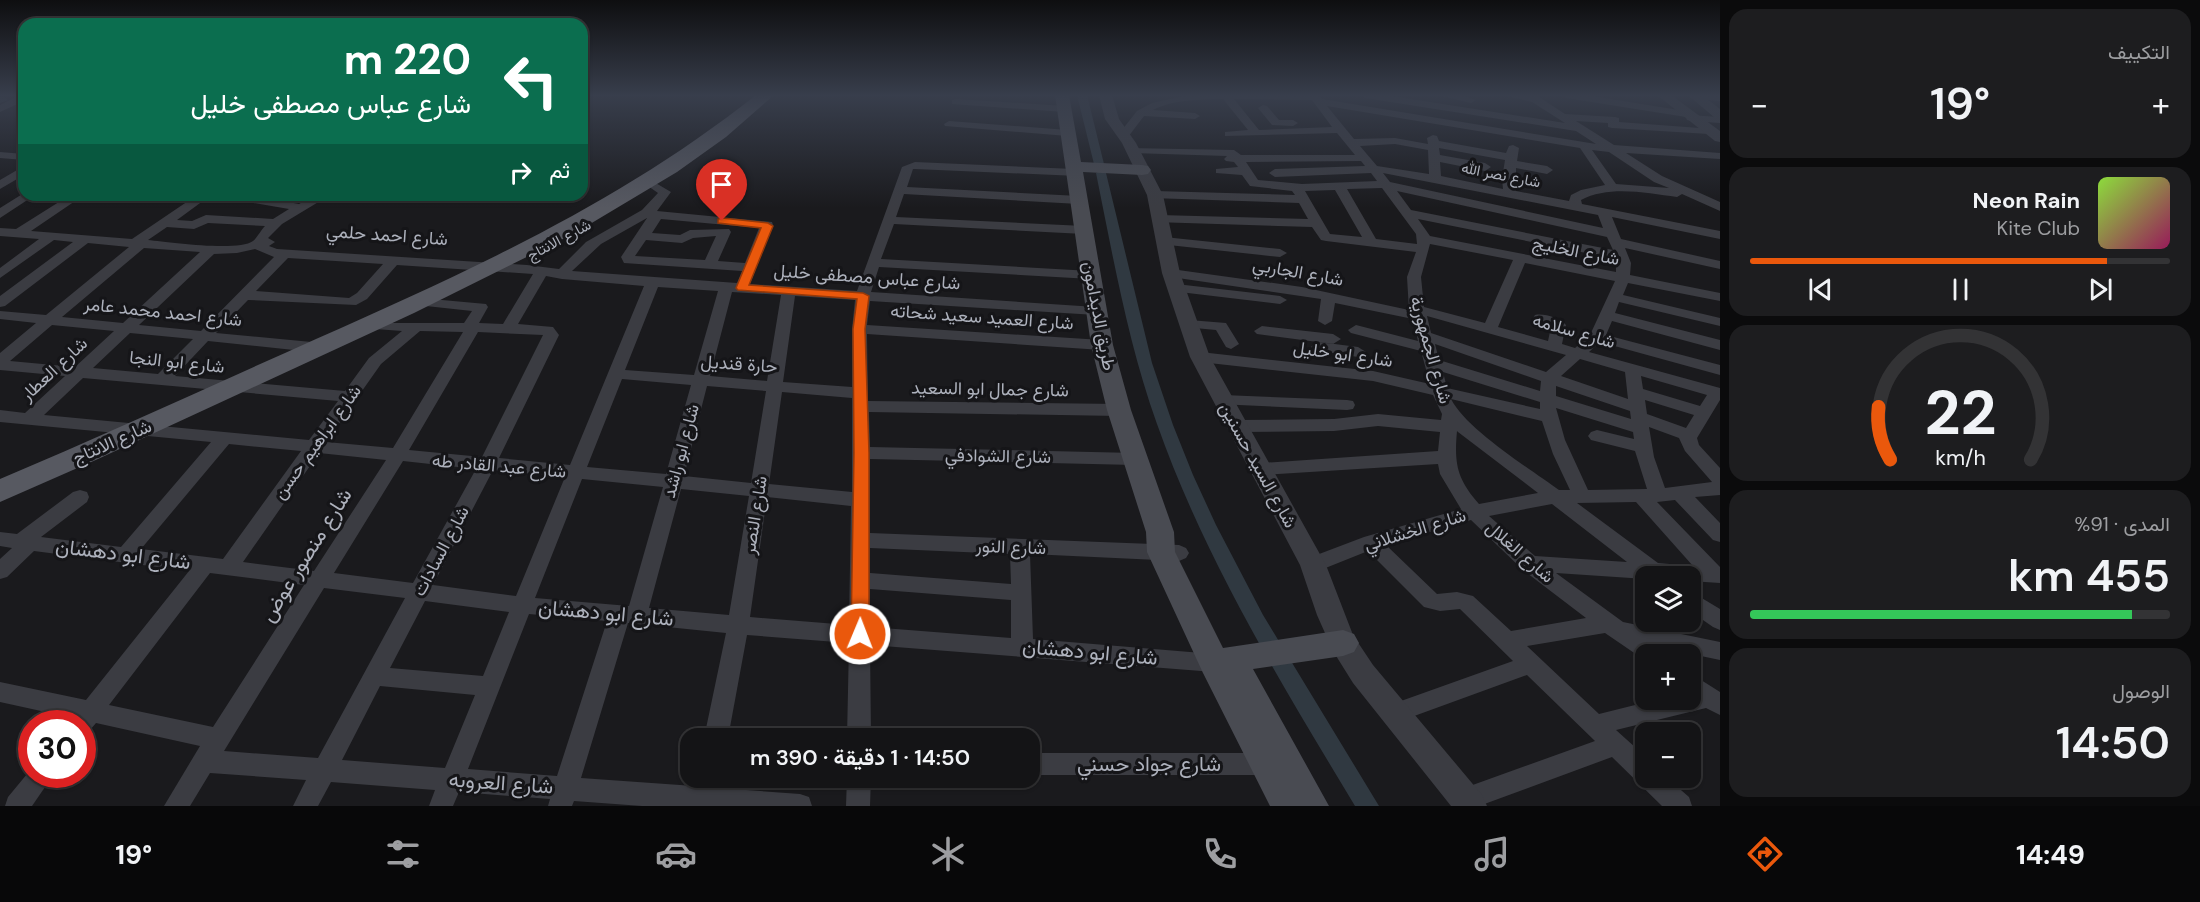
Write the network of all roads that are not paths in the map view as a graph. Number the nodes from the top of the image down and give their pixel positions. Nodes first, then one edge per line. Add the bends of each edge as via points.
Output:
1 (722, 133) edge
2 (731, 133) edge
3 (1063, 133) edge
4 (1068, 133) joint
5 (1121, 133) edge
6 (1138, 133) edge
7 (1256, 133) joint
8 (1261, 133) edge
9 (1341, 133) edge
10 (1434, 133) edge
11 (1456, 133) edge
12 (1504, 133) edge
13 (1586, 133) edge
14 (1695, 133) edge
15 (1229, 134) dead end
16 (1513, 134) junction
17 (1715, 135) edge
18 (1350, 143) junction
19 (1585, 145) junction
20 (1456, 147) junction
21 (1433, 149) junction
22 (1611, 149) junction
23 (1134, 153) junction
24 (0, 155) edge
25 (18, 156) edge
26 (1236, 156) junction
27 (1720, 156) edge
28 (1456, 161) junction
29 (1512, 161) junction
30 (1369, 163) junction
31 (1485, 167) dead end
32 (1074, 170) junction
33 (1547, 170) dead end
34 (1220, 171) dead end
35 (1246, 171) junction
36 (1275, 173) dead end
37 (18, 174) edge
38 (1435, 179) junction
39 (0, 185) edge
40 (1386, 185) junction
41 (1339, 187) junction
42 (1613, 189) junction
43 (899, 190) junction
44 (1300, 193) junction
45 (1510, 194) junction
46 (1155, 195) junction
47 (1693, 195) junction
48 (1397, 199) junction
49 (1079, 200) junction
50 (18, 201) edge
51 (69, 201) edge
52 (196, 201) edge
53 (271, 201) edge
54 (314, 201) edge
55 (653, 205) junction
56 (306, 206) junction
57 (1576, 207) junction
58 (1720, 207) edge
59 (4, 209) edge
60 (710, 209) dead end
61 (1603, 212) junction
62 (1408, 213) junction
63 (888, 220) junction
64 (164, 223) junction
65 (276, 223) junction
66 (1316, 223) junction
67 (1536, 228) dead end
68 (1084, 230) junction
69 (1161, 230) junction
70 (0, 232) edge
71 (19, 233) junction
72 (1720, 235) edge
73 (52, 236) junction
74 (643, 236) junction
75 (85, 239) junction
76 (273, 241) junction
77 (138, 244) junction
78 (1372, 244) junction
79 (1425, 244) junction
80 (1617, 244) junction
81 (257, 245) junction
82 (1703, 245) edge
83 (211, 249) junction
84 (1280, 253) dead end
85 (284, 254) junction
86 (1520, 259) junction
87 (392, 262) junction
88 (873, 262) junction
89 (710, 264) junction
90 (515, 267) junction
91 (751, 267) junction
92 (0, 274) edge
93 (562, 275) junction
94 (1091, 275) junction
95 (1623, 278) junction
96 (1174, 280) junction
97 (653, 282) junction
98 (734, 287) junction
99 (789, 291) junction
100 (244, 295) junction
101 (863, 296) junction
102 (1329, 296) junction
103 (1615, 297) junction
104 (1720, 297) edge
105 (1280, 300) dead end
106 (431, 303) junction
107 (1096, 311) junction
108 (1417, 313) junction
109 (2, 314) edge
110 (1607, 315) junction
111 (1540, 318) dead end
112 (48, 320) junction
113 (1325, 321) dead end
114 (1720, 322) edge
115 (1189, 324) junction
116 (380, 326) junction
117 (416, 327) junction
118 (127, 328) junction
119 (471, 328) junction
120 (508, 328) junction
121 (1490, 328) junction
122 (859, 329) junction
123 (1356, 330) dead end
124 (1262, 332) dead end
125 (204, 336) junction
126 (1597, 337) junction
127 (1333, 339) dead end
128 (1310, 341) junction
129 (1426, 342) junction
130 (1231, 344) dead end
131 (1101, 345) junction
132 (1720, 345) edge
133 (1554, 346) junction
134 (322, 348) junction
135 (1358, 352) dead end
136 (1577, 352) junction
137 (1200, 357) junction
138 (0, 363) edge
139 (1434, 364) junction
140 (1632, 368) junction
141 (1320, 369) junction
142 (1720, 370) edge
143 (80, 372) junction
144 (616, 374) junction
145 (1549, 378) junction
146 (162, 380) junction
147 (700, 381) junction
148 (235, 387) junction
149 (774, 387) junction
150 (1441, 391) junction
151 (1719, 392) edge
152 (350, 397) junction
153 (1546, 398) junction
154 (860, 400) junction
155 (1223, 400) junction
156 (1347, 405) dead end
157 (1119, 411) junction
158 (1638, 411) junction
159 (1706, 413) junction
160 (0, 416) edge
161 (1549, 417) junction
162 (29, 419) junction
163 (1449, 421) junction
164 (1237, 426) junction
165 (137, 431) junction
166 (1688, 435) junction
167 (1597, 436) dead end
168 (224, 439) junction
169 (1643, 447) junction
170 (312, 448) junction
171 (861, 453) junction
172 (397, 456) junction
173 (1448, 457) junction
174 (1135, 459) junction
175 (487, 464) junction
176 (1261, 469) junction
177 (576, 473) junction
178 (13, 478) edge
179 (1720, 479) edge
180 (673, 482) junction
181 (1720, 488) edge
182 (758, 490) junction
183 (0, 491) edge
184 (1680, 493) junction
185 (1650, 496) junction
186 (80, 497) dead end
187 (1555, 497) junction
188 (1583, 497) junction
189 (861, 500) junction
190 (1475, 512) junction
191 (1720, 535) edge
192 (861, 540) junction
193 (17, 541) edge
194 (1371, 542) junction
195 (1167, 546) junction
196 (1020, 547) junction
197 (126, 554) junction
198 (205, 564) junction
199 (1530, 564) junction
200 (1313, 565) junction
201 (1647, 566) edge
202 (228, 567) junction
203 (0, 571) edge
204 (1635, 572) edge
205 (1701, 574) edge
206 (1716, 575) edge
207 (320, 579) junction
208 (860, 580) junction
209 (420, 591) junction
210 (1021, 593) junction
211 (522, 605) junction
212 (1701, 607) edge
213 (628, 615) junction
214 (1720, 621) edge
215 (738, 625) junction
216 (1613, 626) junction
217 (860, 634) junction
218 (1506, 641) junction
219 (1343, 643) junction
220 (1637, 644) edge
221 (1022, 646) junction
222 (1720, 651) edge
223 (1230, 660) junction
224 (1530, 663) junction
225 (374, 676) junction
226 (490, 686) junction
227 (0, 693) edge
228 (1706, 695) edge
229 (58, 710) edge
230 (92, 710) edge
231 (1395, 713) junction
232 (96, 720) edge
233 (1595, 725) junction
234 (718, 728) edge
235 (859, 728) edge
236 (216, 739) junction
237 (1615, 745) junction
238 (203, 761) junction
239 (1040, 764) edge
240 (1268, 764) junction
241 (1635, 764) edge
242 (324, 770) junction
243 (452, 780) junction
244 (31, 788) edge
245 (859, 788) edge
246 (1661, 788) edge
247 (705, 794) edge
248 (563, 797) edge
249 (1468, 802) edge
250 (17, 806) edge
251 (176, 806) edge
252 (305, 806) edge
253 (441, 806) edge
254 (800, 806) edge
255 (858, 806) edge
256 (1289, 806) edge
257 (1311, 806) edge
258 (1680, 806) edge

1 - 90 main road, شارع الانتاج
2 - 55 main road, شارع الانتاج
3 - 4 street
4 - 32 main road, طريق الديدامون
5 - 23 street, شارع السيد حسنين
6 - 23 street
7 - 8 street
7 - 15 street
9 - 18 street
10 - 21 street
11 - 20 street
12 - 16 street
13 - 22 street
14 - 17 street
16 - 19 street
16 - 29 street
18 - 21 street via 1395,141
18 - 30 street
19 - 22 street
19 - 42 street
20 - 21 street
20 - 28 street
20 - 29 street
21 - 28 street
21 - 38 street
22 - 27 street
22 - 47 street via 1658,179
23 - 26 street
23 - 32 main road
23 - 46 street, شارع السيد حسنين
24 - 25 street
26 - 30 street
26 - 35 street
28 - 31 street
29 - 33 street
29 - 45 street
30 - 36 street, شارع نصر الله
30 - 38 street, شارع نصر الله
30 - 40 street
32 - 43 street via 915,165 908,167
32 - 49 main road, طريق الديدامون
34 - 35 street
35 - 44 street via 1256,184
37 - 39 street
38 - 45 street, شارع نصر الله
40 - 41 street
40 - 48 street
40 - 80 street
41 - 44 street
41 - 78 street
42 - 47 street
42 - 57 street via 1579,195 1575,198
43 - 49 street
43 - 63 street
44 - 46 street
44 - 66 street
45 - 57 street, شارع نصر الله
46 - 69 street, شارع السيد حسنين
47 - 58 street
48 - 62 street
48 - 67 street
49 - 68 main road, طريق الديدامون
50 - 59 street
51 - 71 street
52 - 64 street
53 - 56 street
54 - 56 street
55 - 60 street
55 - 74 street
55 - 90 main road, شارع الانتاج
55 - 91 street, شارع ابو راشد via 767,225
55 - 93 street via 594,242
56 - 65 street
56 - 76 street via 280,228
57 - 61 street, شارع نصر الله
61 - 80 street
61 - 82 street, شارع نصر الله via 1628,217 1628,210
62 - 79 street
62 - 80 street via 1591,245
63 - 68 street
63 - 88 street
64 - 65 street via 195,225 206,219
64 - 77 street
65 - 81 street
66 - 69 street
66 - 78 street via 1323,235 1332,239
68 - 94 main road, طريق الديدامون
69 - 84 street
69 - 96 street, شارع السيد حسنين
70 - 71 street, شارع احمد حلمي
71 - 73 street, شارع احمد حلمي
72 - 82 street
73 - 75 street, شارع احمد حلمي
73 - 92 street
74 - 89 street via 629,260
74 - 89 street via 682,239 690,234 724,232
75 - 77 street, شارع احمد حلمي
75 - 109 street, شارع احمد محمد عامر
76 - 81 street, شارع احمد حلمي
76 - 90 street, شارع احمد حلمي via 280,246
77 - 83 street, شارع احمد حلمي
77 - 112 street
78 - 79 street
79 - 86 street, شارع الخليج
79 - 108 street, شارع الجمهورية via 1414,277
80 - 82 street
80 - 95 street via 1624,263
81 - 83 street, شارع احمد حلمي
81 - 85 street, شارع احمد حلمي
83 - 118 street, شارع العطار
85 - 87 street, شارع احمد حلمي
85 - 100 street
86 - 95 street, شارع الخليج
86 - 121 street
87 - 90 street, شارع احمد حلمي
87 - 100 street via 362,296 351,302
88 - 94 street
88 - 101 street
89 - 91 street
90 - 93 street, شارع عباس مصطفى خليل
90 - 106 main road, شارع الانتاج
90 - 120 street
90 - 134 main road, شارع الانتاج
91 - 98 street, شارع ابو راشد
93 - 97 street, شارع عباس مصطفى خليل
94 - 107 main road, طريق الديدامون
95 - 103 street
95 - 104 street, شارع الخليج
96 - 102 street, شارع الجاربي via 1247,282
96 - 105 street
96 - 115 street, شارع السيد حسنين
97 - 98 street, شارع عباس مصطفى خليل
97 - 144 street
98 - 99 street, شارع عباس مصطفى خليل
98 - 147 street, شارع ابو راشد
99 - 101 street, شارع عباس مصطفى خليل
99 - 149 street, شارع النصر
100 - 125 street
101 - 107 street, شارع عباس مصطفى خليل
101 - 122 street
102 - 108 street, شارع الجاربي
102 - 113 street
103 - 110 street
103 - 114 street
106 - 116 main road, شارع الانتاج
106 - 119 street, شارع منصور عوض via 481,307
107 - 131 main road, طريق الديدامون
108 - 121 street, شارع سلامه
108 - 129 street, شارع الجمهورية
109 - 112 street, شارع احمد محمد عامر
110 - 126 street
110 - 132 street
111 - 133 street via 1559,325
112 - 118 street, شارع احمد محمد عامر
112 - 138 street
115 - 130 street via 1221,326
115 - 137 street, شارع السيد حسنين
116 - 117 street
116 - 134 main road, شارع الانتاج
117 - 119 street
117 - 152 street, شارع ابراهيم حسن via 378,357
118 - 125 street, شارع احمد محمد عامر
118 - 143 street, شارع العطار
119 - 120 street
119 - 172 street, شارع منصور عوض
120 - 175 street, شارع السادات via 545,329 551,335
121 - 133 street, شارع سلامه
122 - 131 street, شارع العميد سعيد شحاته
122 - 154 street
123 - 129 street
124 - 128 street
125 - 134 street, شارع احمد محمد عامر
125 - 146 street
126 - 136 street
126 - 142 street
127 - 128 street
128 - 135 street
128 - 141 street
129 - 139 street, شارع الجمهورية
129 - 145 street
131 - 157 main road, طريق الديدامون
133 - 136 street, شارع سلامه
134 - 148 main road, شارع الانتاج
136 - 140 street, شارع سلامه
136 - 145 street
137 - 141 street, شارع ابو خليل
137 - 155 street, شارع السيد حسنين
138 - 143 street, شارع ابو النجا
139 - 150 street, شارع الجمهورية
139 - 153 street
140 - 151 street, شارع سلامه
140 - 158 street
141 - 150 street, شارع ابو خليل
143 - 146 street, شارع ابو النجا
143 - 162 street, شارع العطار
144 - 147 street, حارة قنديل
144 - 177 street
145 - 153 street
145 - 158 street
146 - 148 street, شارع ابو النجا
147 - 149 street, حارة قنديل
147 - 180 street, شارع ابو راشد
148 - 152 street, شارع ابو النجا
148 - 165 main road, شارع الانتاج
149 - 154 street, حارة قنديل
149 - 182 street, شارع النصر
150 - 161 street, شارع ابو خليل
150 - 163 street, شارع الجمهورية
151 - 159 street
152 - 170 street, شارع ابراهيم حسن
153 - 158 street
153 - 161 street
154 - 157 street, شارع جمال ابو السعيد
154 - 171 street
155 - 156 street
155 - 164 street, شارع السيد حسنين
157 - 174 main road, طريق الديدامون
158 - 159 street
158 - 166 street
158 - 169 street
159 - 166 street
160 - 162 street, شارع عبد القادر طه
161 - 188 street
162 - 165 street, شارع عبد القادر طه
163 - 164 street
163 - 173 street, شارع الغلال
163 - 187 street, شارع الجمهورية via 1464,428
164 - 176 street, شارع السيد حسنين
165 - 168 street, شارع عبد القادر طه
165 - 178 main road, شارع الانتاج
166 - 179 street via 1691,447
167 - 169 street
168 - 170 street, شارع عبد القادر طه
168 - 197 street
169 - 185 street
170 - 172 street, شارع عبد القادر طه
170 - 202 street, شارع ابراهيم حسن
171 - 174 street, شارع الشوادفي
171 - 189 street
172 - 175 street, شارع عبد القادر طه
172 - 207 street, شارع منصور عوض
173 - 176 street
173 - 190 street, شارع الغلال via 1453,482
174 - 195 main road, طريق الديدامون
175 - 177 street, شارع عبد القادر طه
175 - 209 street, شارع السادات
176 - 200 street, شارع السيد حسنين
177 - 180 street, شارع عبد القادر طه
177 - 211 street
178 - 183 main road, شارع الانتاج
180 - 182 street, شارع عبد القادر طه
180 - 213 street, شارع ابو راشد
181 - 184 street, شارع الخشلاني
182 - 189 street, شارع عبد القادر طه
182 - 215 street, شارع النصر
184 - 185 street, شارع الخشلاني
184 - 191 street
185 - 188 street, شارع الخشلاني
185 - 206 street
186 - 193 street
187 - 188 street, شارع الخشلاني
187 - 190 street, شارع الخشلاني
187 - 201 street, شارع الجمهورية
189 - 192 street
190 - 194 street, شارع الخشلاني
190 - 199 street, شارع الغلال
192 - 196 street, شارع النور
192 - 208 street
193 - 197 street, شارع ابو دهشان
193 - 203 street
194 - 200 street, شارع الخشلاني
194 - 218 street via 1431,601 1442,604 1463,600
195 - 196 street, شارع النور
195 - 223 main road, طريق الديدامون
196 - 210 street
197 - 198 street, شارع ابو دهشان
198 - 202 street, شارع ابو دهشان
198 - 230 street
199 - 204 street
199 - 216 street, شارع الغلال
200 - 219 street, شارع السيد حسنين
202 - 207 street, شارع ابو دهشان
205 - 206 street
207 - 209 street, شارع ابو دهشان
207 - 236 street, شارع منصور عوض
208 - 210 street
208 - 217 street
209 - 211 street, شارع ابو دهشان
209 - 225 street, شارع السادات
210 - 221 street
211 - 213 street, شارع ابو دهشان
211 - 226 street
212 - 214 street
213 - 215 street, شارع ابو دهشان
213 - 248 street, شارع ابو راشد
215 - 217 street, شارع ابو دهشان
215 - 234 street, شارع النصر
216 - 218 street
216 - 220 street, شارع الغلال
216 - 222 street
217 - 221 street, شارع ابو دهشان
217 - 235 street
218 - 224 street
219 - 223 main road
219 - 231 street, شارع السيد حسنين
221 - 223 street, شارع ابو دهشان
223 - 240 main road, طريق الديدامون
223 - 257 main road, طريق الديدامون
224 - 231 street
224 - 233 street
225 - 226 street
225 - 242 street, شارع السادات
226 - 243 street
227 - 229 street
228 - 233 street
231 - 249 street, شارع السيد حسنين
232 - 236 street
233 - 237 street
236 - 238 street, شارع منصور عوض
237 - 241 street
237 - 249 street
238 - 242 street, شارع العروبه
238 - 251 street, شارع منصور عوض
239 - 240 street, شارع جواد حسني
240 - 256 main road, طريق الديدامون
242 - 243 street, شارع العروبه
242 - 252 street, شارع السادات
243 - 248 street, شارع العروبه
243 - 253 street
244 - 250 street
245 - 255 street
246 - 258 street
247 - 248 street, شارع العروبه
247 - 254 street, شارع العروبه

